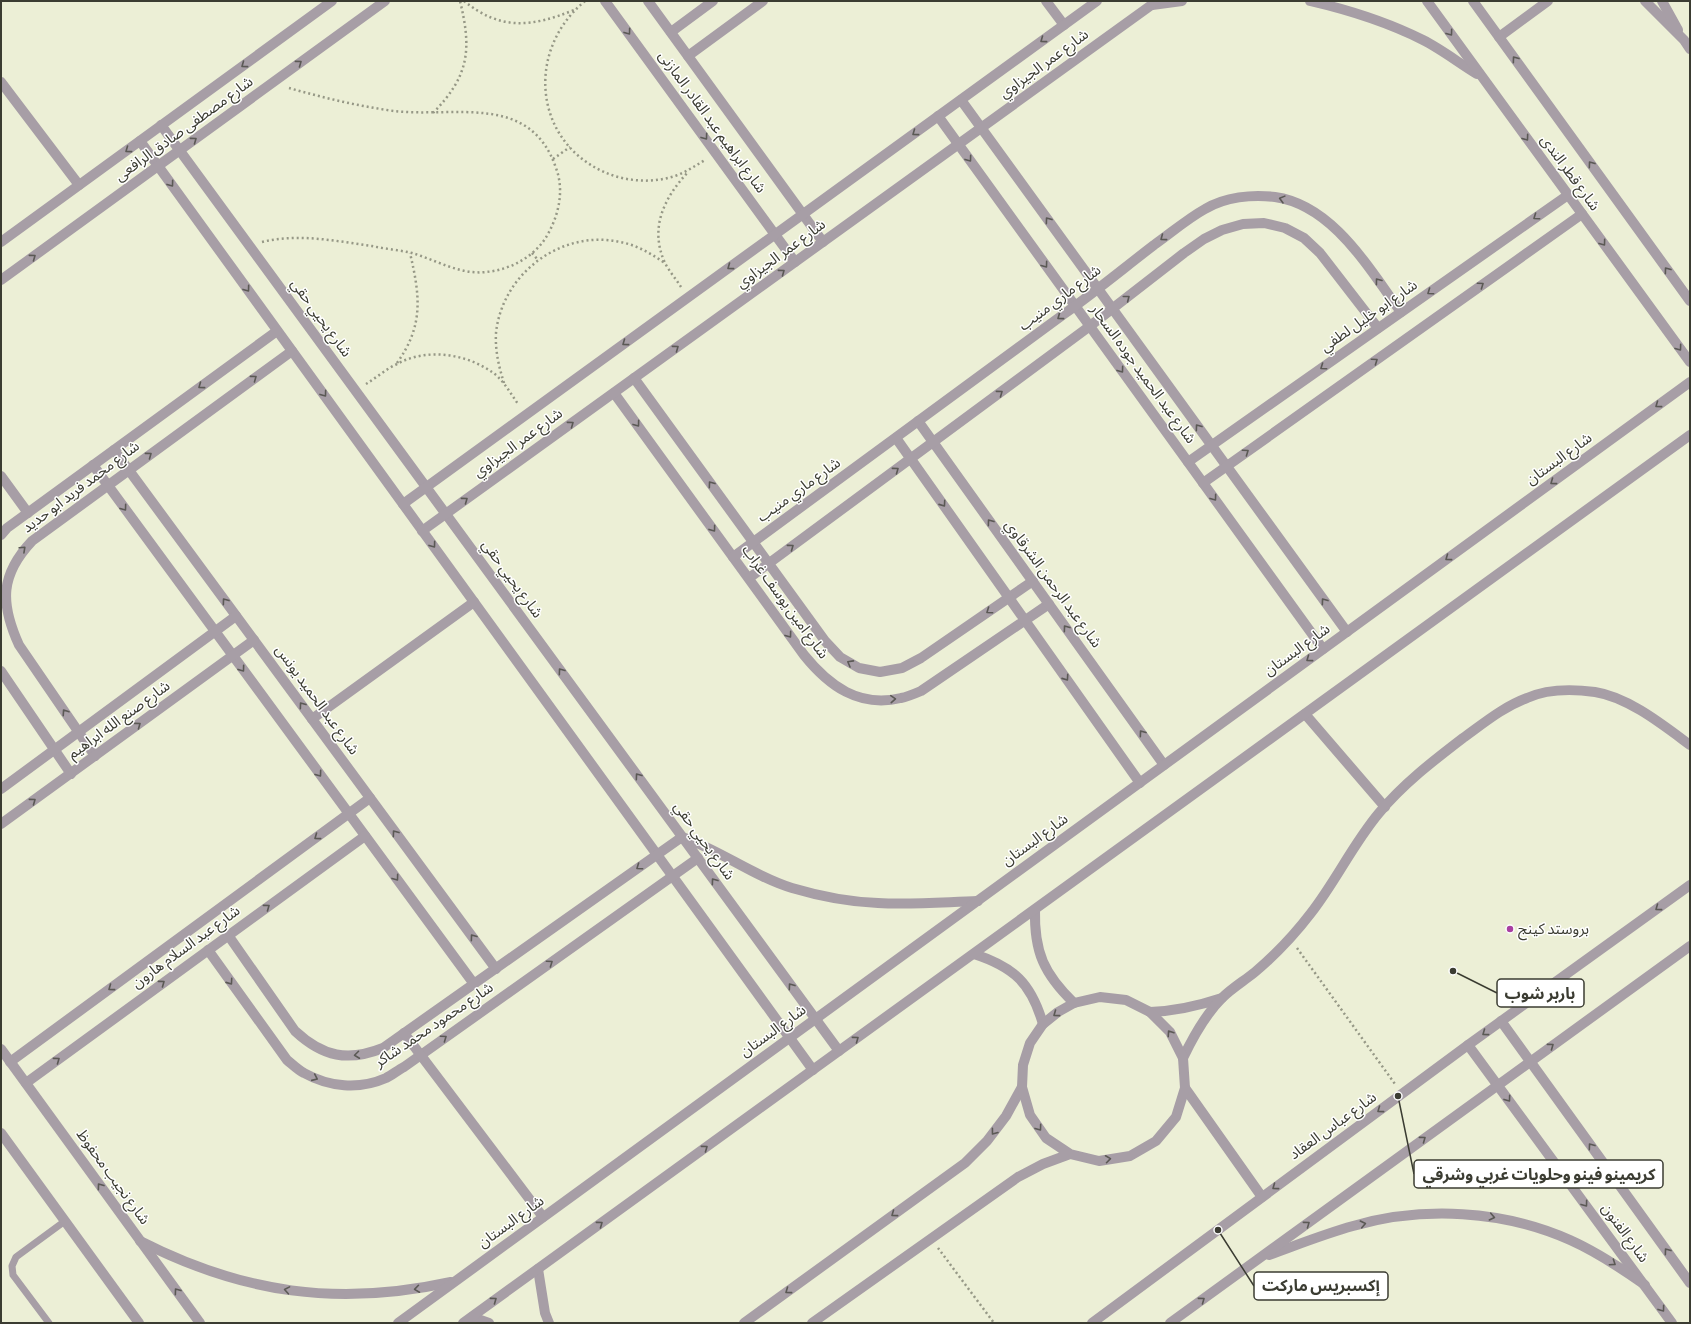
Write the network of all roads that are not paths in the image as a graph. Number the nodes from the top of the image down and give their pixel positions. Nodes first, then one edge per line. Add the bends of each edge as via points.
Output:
1 (385, 1) edge
2 (605, 1) edge
3 (648, 1) edge
4 (713, 1) edge
5 (763, 1) edge
6 (1046, 1) edge
7 (1097, 1) edge
8 (1182, 1) edge
9 (1310, 1) edge
10 (1426, 1) edge
11 (1548, 1) edge
12 (1644, 1) edge
13 (1662, 1) edge
14 (328, 2) edge
15 (1154, 3) edge
16 (1477, 3) edge
17 (1064, 25) junction
18 (671, 32) junction
19 (1499, 37) junction
20 (1687, 45) edge
21 (688, 56) junction
22 (1483, 78) junction
23 (1, 82) edge
24 (961, 100) junction
25 (938, 116) junction
26 (161, 125) junction
27 (981, 128) junction
28 (140, 141) junction
29 (958, 144) junction
30 (180, 150) junction
31 (158, 166) junction
32 (79, 185) junction
33 (1568, 195) junction
34 (803, 214) junction
35 (1582, 214) junction
36 (775, 234) junction
37 (1, 242) edge
38 (823, 242) junction
39 (795, 262) junction
40 (1, 280) edge
41 (1098, 289) junction
42 (1690, 301) edge
43 (1075, 306) junction
44 (1112, 309) junction
45 (1401, 312) junction
46 (1090, 326) junction
47 (1378, 328) junction
48 (277, 331) junction
49 (292, 351) junction
50 (1690, 362) edge
51 (634, 378) junction
52 (1690, 382) edge
53 (614, 392) junction
54 (918, 421) junction
55 (1690, 435) edge
56 (896, 438) junction
57 (933, 442) junction
58 (1211, 446) junction
59 (114, 450) junction
60 (911, 459) junction
61 (1188, 462) junction
62 (92, 465) junction
63 (1226, 466) junction
64 (128, 470) junction
65 (1, 476) edge
66 (1203, 483) junction
67 (107, 485) junction
68 (426, 487) junction
69 (403, 504) junction
70 (28, 513) junction
71 (446, 514) junction
72 (422, 531) junction
73 (1, 535) edge
74 (754, 542) junction
75 (733, 557) junction
76 (769, 563) junction
77 (748, 578) junction
78 (1033, 581) junction
79 (1009, 598) junction
80 (474, 602) junction
81 (1049, 604) junction
82 (236, 616) junction
83 (1025, 620) junction
84 (215, 632) junction
85 (1347, 632) junction
86 (254, 640) junction
87 (1323, 649) junction
88 (232, 656) junction
89 (1, 671) edge
90 (1305, 714) junction
91 (312, 719) junction
92 (78, 732) junction
93 (1690, 745) edge
94 (54, 750) junction
95 (95, 756) junction
96 (1164, 765) junction
97 (70, 774) junction
98 (1140, 783) junction
99 (1, 789) edge
100 (370, 798) junction
101 (1385, 807) junction
102 (349, 814) junction
103 (1, 824) edge
104 (365, 836) junction
105 (682, 836) junction
106 (657, 854) junction
107 (698, 858) junction
108 (673, 876) junction
109 (1690, 885) edge
110 (978, 901) junction
111 (1035, 910) junction
112 (228, 935) junction
113 (1690, 946) edge
114 (208, 950) junction
115 (974, 954) junction
116 (496, 969) junction
117 (474, 984) junction
118 (1222, 998) junction
119 (1074, 1003) junction
120 (1150, 1012) junction
121 (816, 1019) junction
122 (1502, 1021) junction
123 (1043, 1024) junction
124 (404, 1033) junction
125 (790, 1038) junction
126 (1468, 1045) junction
127 (1, 1049) edge
128 (839, 1051) junction
129 (421, 1055) junction
130 (1183, 1058) junction
131 (1531, 1061) junction
132 (10, 1062) junction
133 (813, 1070) junction
134 (26, 1083) junction
135 (1498, 1085) junction
136 (1022, 1088) junction
137 (1185, 1088) junction
138 (1, 1133) edge
139 (1070, 1154) junction
140 (1262, 1197) junction
141 (543, 1217) junction
142 (65, 1221) junction
143 (140, 1241) junction
144 (1260, 1258) junction
145 (538, 1269) junction
146 (455, 1282) junction
147 (1690, 1283) edge
148 (1645, 1285) junction
149 (472, 1316) junction
150 (49, 1323) edge
151 (139, 1323) edge
152 (200, 1323) edge
153 (398, 1323) edge
154 (463, 1323) edge
155 (489, 1323) edge
156 (548, 1323) edge
157 (744, 1323) edge
158 (812, 1323) edge
159 (1092, 1323) edge
160 (1170, 1323) edge
161 (1672, 1323) edge

30 -> 1 street, شارع مصطفى صادق الرافعى
2 -> 36 street, شارع ابراهيم عبد القادر المازنى
3 - 18 street, شارع ابراهيم عبد القادر المازنى
4 - 18 street
5 - 21 street
6 - 17 street
7 - 17 street, شارع عمر الجيزاوي
8 - 15 street
9 - 22 street via 1372,18 1424,40
10 -> 22 street, شارع قطر الندى
11 - 19 street
12 - 20 street
13 - 20 street
14 -> 26 street, شارع مصطفى صادق الرافعى
15 - 27 street, شارع عمر الجيزاوي
16 - 19 street, شارع قطر الندى
17 -> 24 street, شارع عمر الجيزاوي
18 - 21 street, شارع ابراهيم عبد القادر المازنى
42 -> 19 street, شارع قطر الندى
21 - 34 street, شارع ابراهيم عبد القادر المازنى
22 -> 33 street, شارع قطر الندى
23 - 32 street
24 - 25 street, شارع عمر الجيزاوي
24 - 27 street, شارع عبد الحميد جوده السحار
25 - 29 street, شارع عبد الحميد جوده السحار
25 -> 34 street, شارع عمر الجيزاوي
26 - 28 street, شارع مصطفى صادق الرافعى
26 - 30 street, شارع يحيي حقي
27 - 29 street, شارع عمر الجيزاوي
41 -> 27 street, شارع عبد الحميد جوده السحار
28 - 31 street
28 -> 32 street, شارع مصطفى صادق الرافعى
29 - 38 street, شارع عمر الجيزاوي
29 -> 43 street, شارع عبد الحميد جوده السحار
30 - 31 street, شارع مصطفى صادق الرافعى
30 - 68 street, شارع يحيي حقي
40 -> 31 street, شارع مصطفى صادق الرافعى
31 -> 48 street
32 - 37 street, شارع مصطفى صادق الرافعى
33 - 35 street, شارع قطر الندى
33 -> 45 street, شارع ابو خليل لطفي
34 - 36 street, شارع عمر الجيزاوي
34 - 38 street, شارع ابراهيم عبد القادر المازنى
35 -> 50 street, شارع قطر الندى
63 -> 35 street
36 - 39 street, شارع ابراهيم عبد القادر المازنى
36 -> 68 street, شارع عمر الجيزاوي
38 - 39 street, شارع عمر الجيزاوي
51 -> 39 street, شارع عمر الجيزاوي
41 - 43 street, شارع ماري منيب
41 - 44 street, شارع عبد الحميد جوده السحار
45 -> 41 street, شارع ماري منيب via 1335,228 1297,203 1275,197 1244,197 1206,208
43 - 46 street, شارع عبد الحميد جوده السحار
43 -> 54 street, شارع ماري منيب
44 - 46 street
44 -> 47 street via 1204,239 1243,224 1264,223 1285,228 1310,243
58 -> 44 street, شارع عبد الحميد جوده السحار
45 - 47 street, شارع ابو خليل لطفي
57 -> 46 street
46 -> 61 street, شارع عبد الحميد جوده السحار
47 -> 58 street, شارع ابو خليل لطفي
48 - 49 street
48 -> 59 street, شارع محمد فريد ابو حديد
64 -> 49 street, شارع محمد فريد ابو حديد
49 -> 69 street
51 - 53 street, شارع عمر الجيزاوي
74 -> 51 street, شارع امين يوسف غراب
52 -> 85 street, شارع البستان
71 -> 53 street, شارع عمر الجيزاوي
53 -> 75 street, شارع امين يوسف غراب
54 - 56 street, شارع ماري منيب
54 - 57 street, شارع عبد الرحمن الشرقاوي
55 - 90 street
56 - 60 street
56 - 74 street, شارع ماري منيب
57 - 60 street
78 -> 57 street, شارع عبد الرحمن الشرقاوي
58 - 61 street, شارع ابو خليل لطفي
58 - 63 street, شارع عبد الحميد جوده السحار
59 - 62 street, شارع محمد فريد ابو حديد
59 - 64 street, شارع عبد الحميد يونس
76 -> 60 street
60 -> 79 street
61 - 66 street, شارع عبد الحميد جوده السحار
62 - 67 street
62 - 70 street, شارع محمد فريد ابو حديد
63 - 66 street
85 -> 63 street, شارع عبد الحميد جوده السحار
64 - 67 street, شارع محمد فريد ابو حديد
82 -> 64 street, شارع عبد الحميد يونس
65 - 70 street
66 -> 87 street, شارع عبد الحميد جوده السحار
67 -> 84 street
92 -> 67 street, شارع محمد فريد ابو حديد via 9,627 3,609 3,590 8,570 18,554
68 - 69 street, شارع عمر الجيزاوي
68 - 71 street, شارع يحيي حقي
69 - 72 street
70 - 73 street, شارع محمد فريد ابو حديد
71 - 72 street, شارع عمر الجيزاوي
105 -> 71 street, شارع يحيي حقي
72 -> 80 street
74 - 75 street, شارع ماري منيب
74 - 76 street, شارع امين يوسف غراب
75 - 77 street, شارع امين يوسف غراب
76 - 77 street
79 -> 76 street, شارع امين يوسف غراب via 921,658 902,668 880,672 859,668 840,657 825,641
77 -> 83 street, شارع امين يوسف غراب via 818,673 835,687 856,696 878,700 900,698 921,691
78 - 79 street, شارع امين يوسف غراب
78 - 81 street, شارع عبد الرحمن الشرقاوي
79 - 83 street
80 - 91 street
80 - 106 street
81 - 83 street, شارع امين يوسف غراب
96 -> 81 street, شارع عبد الرحمن الشرقاوي
82 - 84 street, شارع صنع الله ابراهيم
82 - 86 street, شارع عبد الحميد يونس
83 -> 98 street
84 - 88 street
84 - 92 street, شارع صنع الله ابراهيم
85 - 87 street, شارع البستان
86 - 88 street, شارع صنع الله ابراهيم
91 -> 86 street, شارع عبد الحميد يونس
87 -> 96 street, شارع البستان
95 -> 88 street, شارع صنع الله ابراهيم
88 -> 102 street
89 - 94 street
90 - 101 street
90 - 111 street
91 - 100 street, شارع عبد الحميد يونس
92 - 94 street, شارع صنع الله ابراهيم
92 - 95 street, شارع محمد فريد ابو حديد
93 - 101 street via 1628,703 1596,692 1561,690 1528,697 1497,713 1405,785
94 - 97 street
94 - 99 street, شارع صنع الله ابراهيم
95 - 97 street, شارع صنع الله ابراهيم
96 - 98 street, شارع البستان
103 -> 97 street, شارع صنع الله ابراهيم
98 - 110 street, شارع البستان
100 - 102 street, شارع عبد السلام هارون
116 -> 100 street, شارع عبد الحميد يونس
101 - 118 street via 1355,844 1335,880 1290,938 1254,973
102 - 104 street
102 -> 132 street, شارع عبد السلام هارون
112 -> 104 street, شارع عبد السلام هارون
104 -> 117 street
105 - 106 street, شارع محمود محمد شاكر
105 - 107 street, شارع يحيي حقي
105 - 110 street via 791,888 834,898 878,904
106 - 108 street
106 -> 116 street, شارع محمود محمد شاكر
107 - 108 street, شارع محمود محمد شاكر
121 -> 107 street, شارع يحيي حقي
108 - 125 street
129 -> 108 street, شارع محمود محمد شاكر
109 -> 122 street, شارع عباس العقاد
110 - 121 street, شارع البستان
111 - 115 street
111 - 119 street via 1035,931 1047,971
112 - 114 street, شارع عبد السلام هارون
124 -> 112 street, شارع محمود محمد شاكر via 383,1048 368,1054 347,1056 321,1050 307,1042 291,1025
131 -> 113 street
114 -> 129 street, شارع محمود محمد شاكر via 273,1043 287,1060 303,1073 322,1082 344,1086 365,1084 386,1078
134 -> 114 street, شارع عبد السلام هارون
115 - 123 street via 994,960 1012,971 1030,992
128 -> 115 street
116 - 117 street, شارع محمود محمد شاكر
117 - 124 street, شارع محمود محمد شاكر
118 - 120 street via 1181,1010
118 - 130 street via 1200,1026
119 - 120 street via 1100,997 1126,1000
119 -> 123 street
130 -> 120 street via 1170,1032
121 - 125 street, شارع البستان
121 - 128 street, شارع يحيي حقي
122 -> 126 street, شارع عباس العقاد
122 - 131 street, شارع الفنون
123 - 136 street via 1030,1043 1023,1065
124 - 129 street
125 - 133 street
125 - 141 street, شارع البستان
126 - 135 street, شارع الفنون
126 -> 140 street, شارع عباس العقاد
127 - 132 street, شارع نجيب محفوظ
128 - 133 street
129 - 141 street
130 - 137 street
131 - 135 street
147 -> 131 street, شارع الفنون
132 - 134 street, شارع نجيب محفوظ
145 -> 133 street
143 -> 134 street, شارع نجيب محفوظ
144 -> 135 street
135 -> 148 street, شارع الفنون
136 -> 139 street via 1030,1115 1046,1138
136 -> 157 street via 1006,1116 987,1141 965,1163
139 -> 137 street via 1100,1161 1130,1156 1150,1145 1176,1117
137 - 140 street
138 - 142 street
139 - 158 street via 1018,1177
140 - 159 street, شارع عباس العقاد
141 - 146 street, شارع البستان
142 - 150 lane via 16,1257 12,1266 13,1275
142 - 151 street
146 -> 143 street via 384,1293 326,1294 294,1291 262,1286 199,1268
152 -> 143 street, شارع نجيب محفوظ
144 -> 148 street via 1353,1226 1396,1217 1440,1213 1485,1216 1528,1225 1570,1240 1609,1260
160 -> 144 street
149 -> 145 street
145 - 156 street
146 - 153 street, شارع البستان
148 -> 161 street, شارع الفنون
149 - 154 street
149 - 155 street

